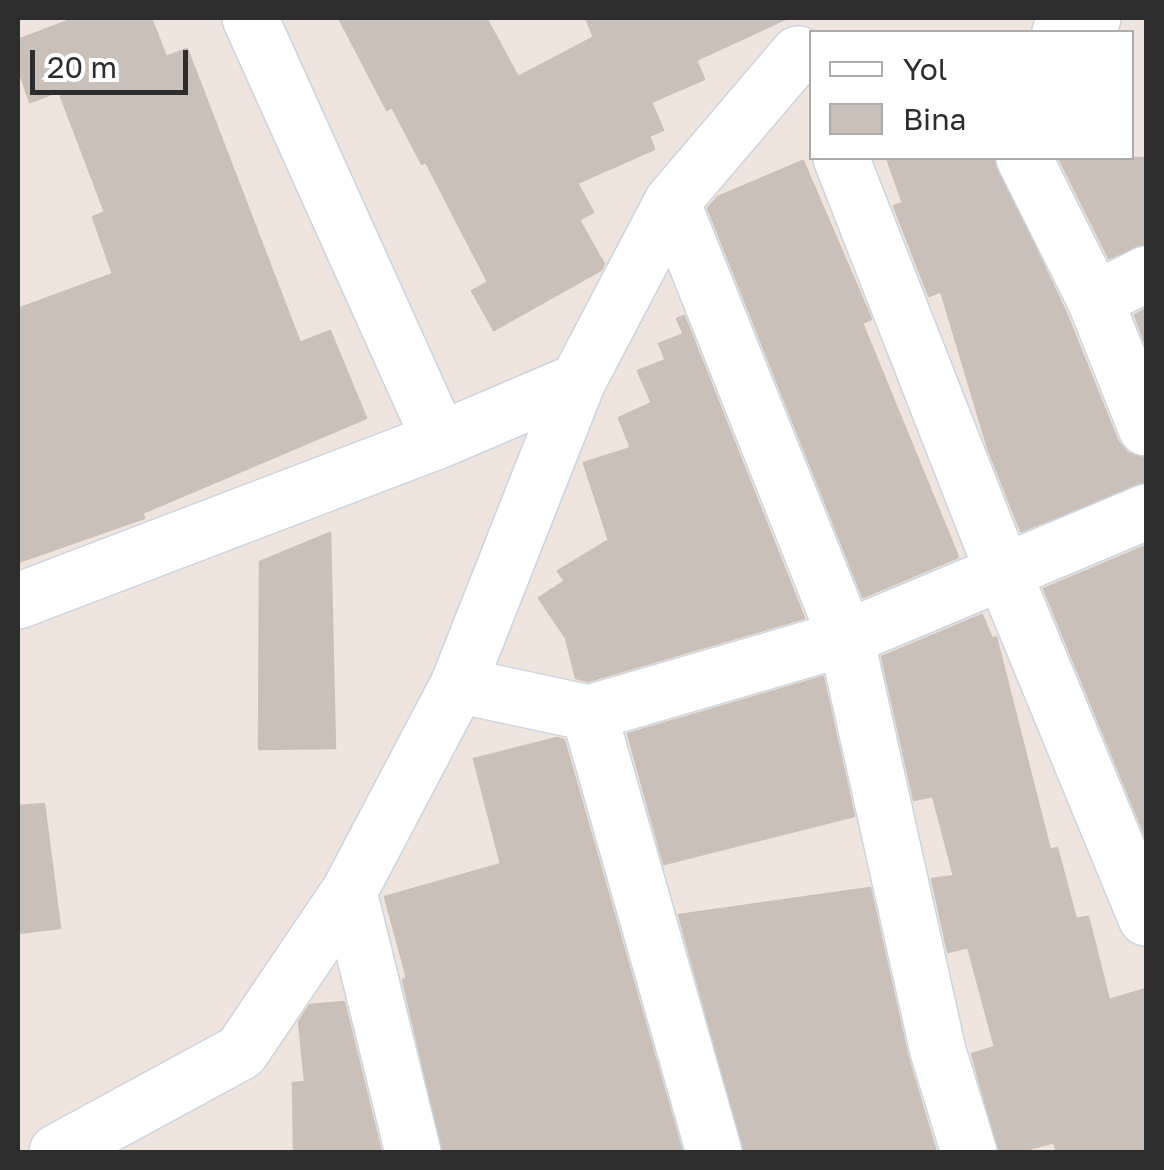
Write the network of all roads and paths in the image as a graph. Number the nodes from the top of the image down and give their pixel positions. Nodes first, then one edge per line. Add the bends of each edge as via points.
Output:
1 (250, 18) edge
2 (1092, 18) edge
3 (1065, 30) edge
4 (797, 53) edge
5 (841, 160) edge
6 (1025, 160) edge
7 (672, 202) junction
8 (1146, 274) edge
9 (1095, 300) junction
10 (578, 380) junction
11 (1146, 428) edge
12 (440, 440) junction
13 (1146, 512) edge
14 (1004, 574) junction
15 (18, 602) edge
16 (846, 638) junction
17 (458, 684) junction
18 (589, 713) junction
19 (349, 892) junction
20 (1146, 918) edge
21 (84, 1147) edge
22 (413, 1152) edge
23 (714, 1152) edge
24 (969, 1152) edge

1 - 12 street
2 - 3 street
4 - 7 street
5 - 14 street
6 - 9 street
7 - 10 street
7 - 16 street
8 - 9 street
9 - 11 street
10 - 12 street
10 - 17 street
12 - 15 street
13 - 14 street
14 - 16 street
14 - 20 street
16 - 18 street
16 - 24 street via 938,1051
17 - 18 street
17 - 19 street
18 - 23 street
19 - 21 street via 241,1052
19 - 22 street

